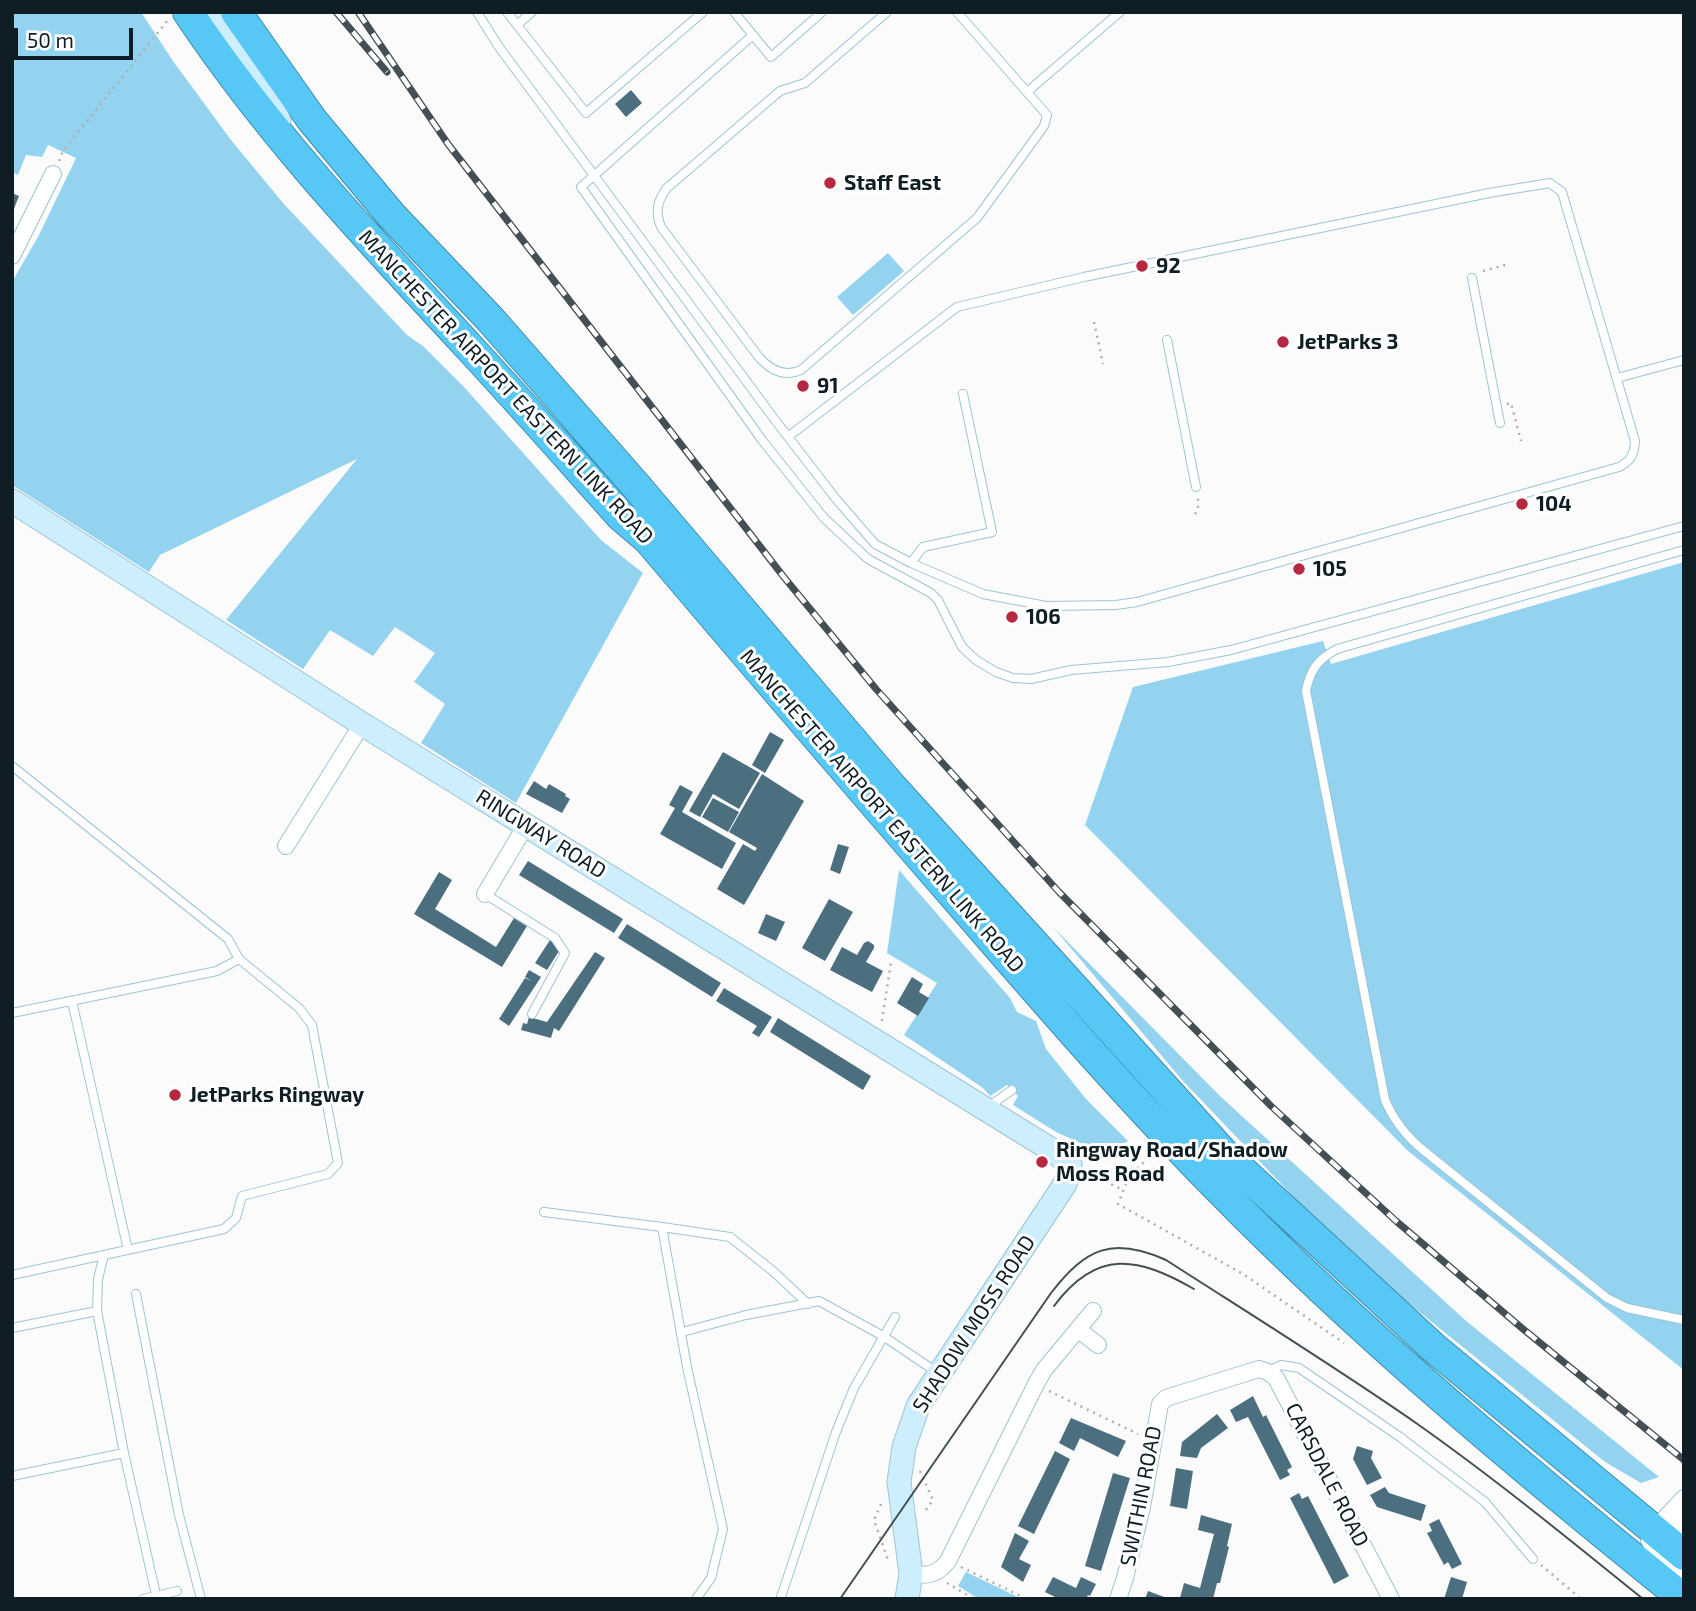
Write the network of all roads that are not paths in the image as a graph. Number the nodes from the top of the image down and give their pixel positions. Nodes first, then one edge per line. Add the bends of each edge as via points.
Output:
1 (213, 12) edge
2 (236, 12) edge
3 (477, 12) edge
4 (507, 12) edge
5 (531, 12) edge
6 (702, 12) edge
7 (734, 12) edge
8 (822, 12) edge
9 (887, 12) edge
10 (957, 12) edge
11 (1119, 12) edge
12 (179, 15) edge
13 (517, 25) junction
14 (753, 35) junction
15 (1027, 92) junction
16 (302, 162) junction
17 (595, 175) junction
18 (48, 176) road end
19 (12, 257) edge
20 (1472, 278) dead end
21 (1167, 340) dead end
22 (1684, 360) edge
23 (1617, 378) junction
24 (963, 394) dead end
25 (1500, 423) dead end
26 (789, 436) junction
27 (1196, 487) dead end
28 (12, 501) edge
29 (1684, 526) edge
30 (1684, 550) edge
31 (911, 563) junction
32 (362, 724) junction
33 (12, 766) edge
34 (526, 825) junction
35 (286, 846) dead end
36 (485, 894) joint
37 (239, 959) junction
38 (72, 1001) junction
39 (12, 1013) edge
40 (532, 1014) dead end
41 (1012, 1090) dead end
42 (986, 1109) junction
43 (1070, 1165) joint
44 (544, 1212) dead end
45 (662, 1227) junction
46 (128, 1250) junction
47 (104, 1255) junction
48 (12, 1275) edge
49 (136, 1294) dead end
50 (808, 1304) junction
51 (97, 1311) junction
52 (1093, 1311) dead end
53 (895, 1317) dead end
54 (1684, 1320) edge
55 (12, 1328) edge
56 (1079, 1330) junction
57 (682, 1332) junction
58 (883, 1336) junction
59 (1098, 1345) dead end
60 (1268, 1372) junction
61 (940, 1374) junction
62 (124, 1452) junction
63 (12, 1476) edge
64 (1684, 1498) edge
65 (1662, 1542) edge
66 (1534, 1559) road end
67 (921, 1574) junction
68 (1684, 1575) edge
69 (177, 1591) dead end
70 (157, 1597) edge
71 (781, 1597) edge
72 (143, 1599) edge
73 (201, 1599) edge
74 (696, 1599) edge
75 (907, 1599) edge
76 (1118, 1599) edge
77 (1391, 1599) edge
78 (1684, 1599) edge

1 - 16 street via 258,80
2 - 65 highway, MANCHESTER AIRPORT EASTERN LINK ROAD via 312,120 391,215 490,319 891,786 1226,1156 1434,1349
3 - 17 lane
4 - 13 lane
5 - 13 lane
6 - 13 lane via 586,113
7 - 14 lane
8 - 14 lane via 771,57
9 - 15 lane via 804,83 780,91 667,188 657,206 662,227 765,365 780,373 801,370 977,218 1044,126 1047,115
10 - 15 lane
11 - 15 lane
12 - 16 highway, MANCHESTER AIRPORT EASTERN LINK ROAD via 214,51
14 - 17 lane
16 - 65 highway, MANCHESTER AIRPORT EASTERN LINK ROAD via 621,516 648,539 1023,976 1169,1137 1320,1289 1548,1490
17 - 26 lane
17 - 29 lane via 581,187 800,490 868,559 931,593 962,647 976,660 1013,678 1168,662 1231,650
18 - 19 street
20 - 25 lane
21 - 27 lane
22 - 23 lane
23 - 26 lane via 1562,192 1550,183 1489,192 957,307
23 - 31 lane via 1635,441 1630,462 1137,602 1046,606 983,594
24 - 31 lane via 992,532 923,547
26 - 31 lane via 875,544
28 - 32 street, RINGWAY ROAD
30 - 54 lane via 1337,649 1313,668 1306,691 1382,1087 1392,1116 1410,1139 1606,1298 1627,1308
32 - 34 street, RINGWAY ROAD
32 - 35 street
33 - 37 lane via 228,939
34 - 36 street
34 - 42 street, RINGWAY ROAD
36 - 40 lane via 555,938 565,953
37 - 38 lane via 217,971
37 - 46 lane via 299,1008 312,1025 338,1163 328,1174 242,1196 236,1218 225,1229
38 - 39 lane
38 - 46 lane
41 - 42 lane
42 - 43 street, RINGWAY ROAD
43 - 61 street, SHADOW MOSS ROAD via 1065,1184
44 - 45 lane
45 - 50 lane via 730,1237
45 - 57 lane
46 - 47 lane
47 - 48 lane
47 - 51 lane
49 - 73 lane via 179,1515
50 - 57 lane
50 - 58 lane via 819,1301
51 - 55 lane
51 - 62 lane
52 - 56 street
53 - 58 lane
56 - 59 street
56 - 67 street via 1036,1384 948,1561 939,1571
57 - 74 lane via 723,1529 711,1578
58 - 61 lane
58 - 71 lane via 841,1421
60 - 66 lane via 1281,1365 1299,1368 1400,1437 1485,1502
60 - 76 street, SWITHIN ROAD via 1259,1369 1160,1404 1142,1507
60 - 77 street, CARSDALE ROAD via 1276,1378
61 - 67 street, SHADOW MOSS ROAD via 918,1406 899,1482
62 - 63 lane
62 - 70 lane
64 - 65 street
65 - 68 street
65 - 78 highway
67 - 75 street, SHADOW MOSS ROAD
69 - 70 lane
70 - 72 lane

